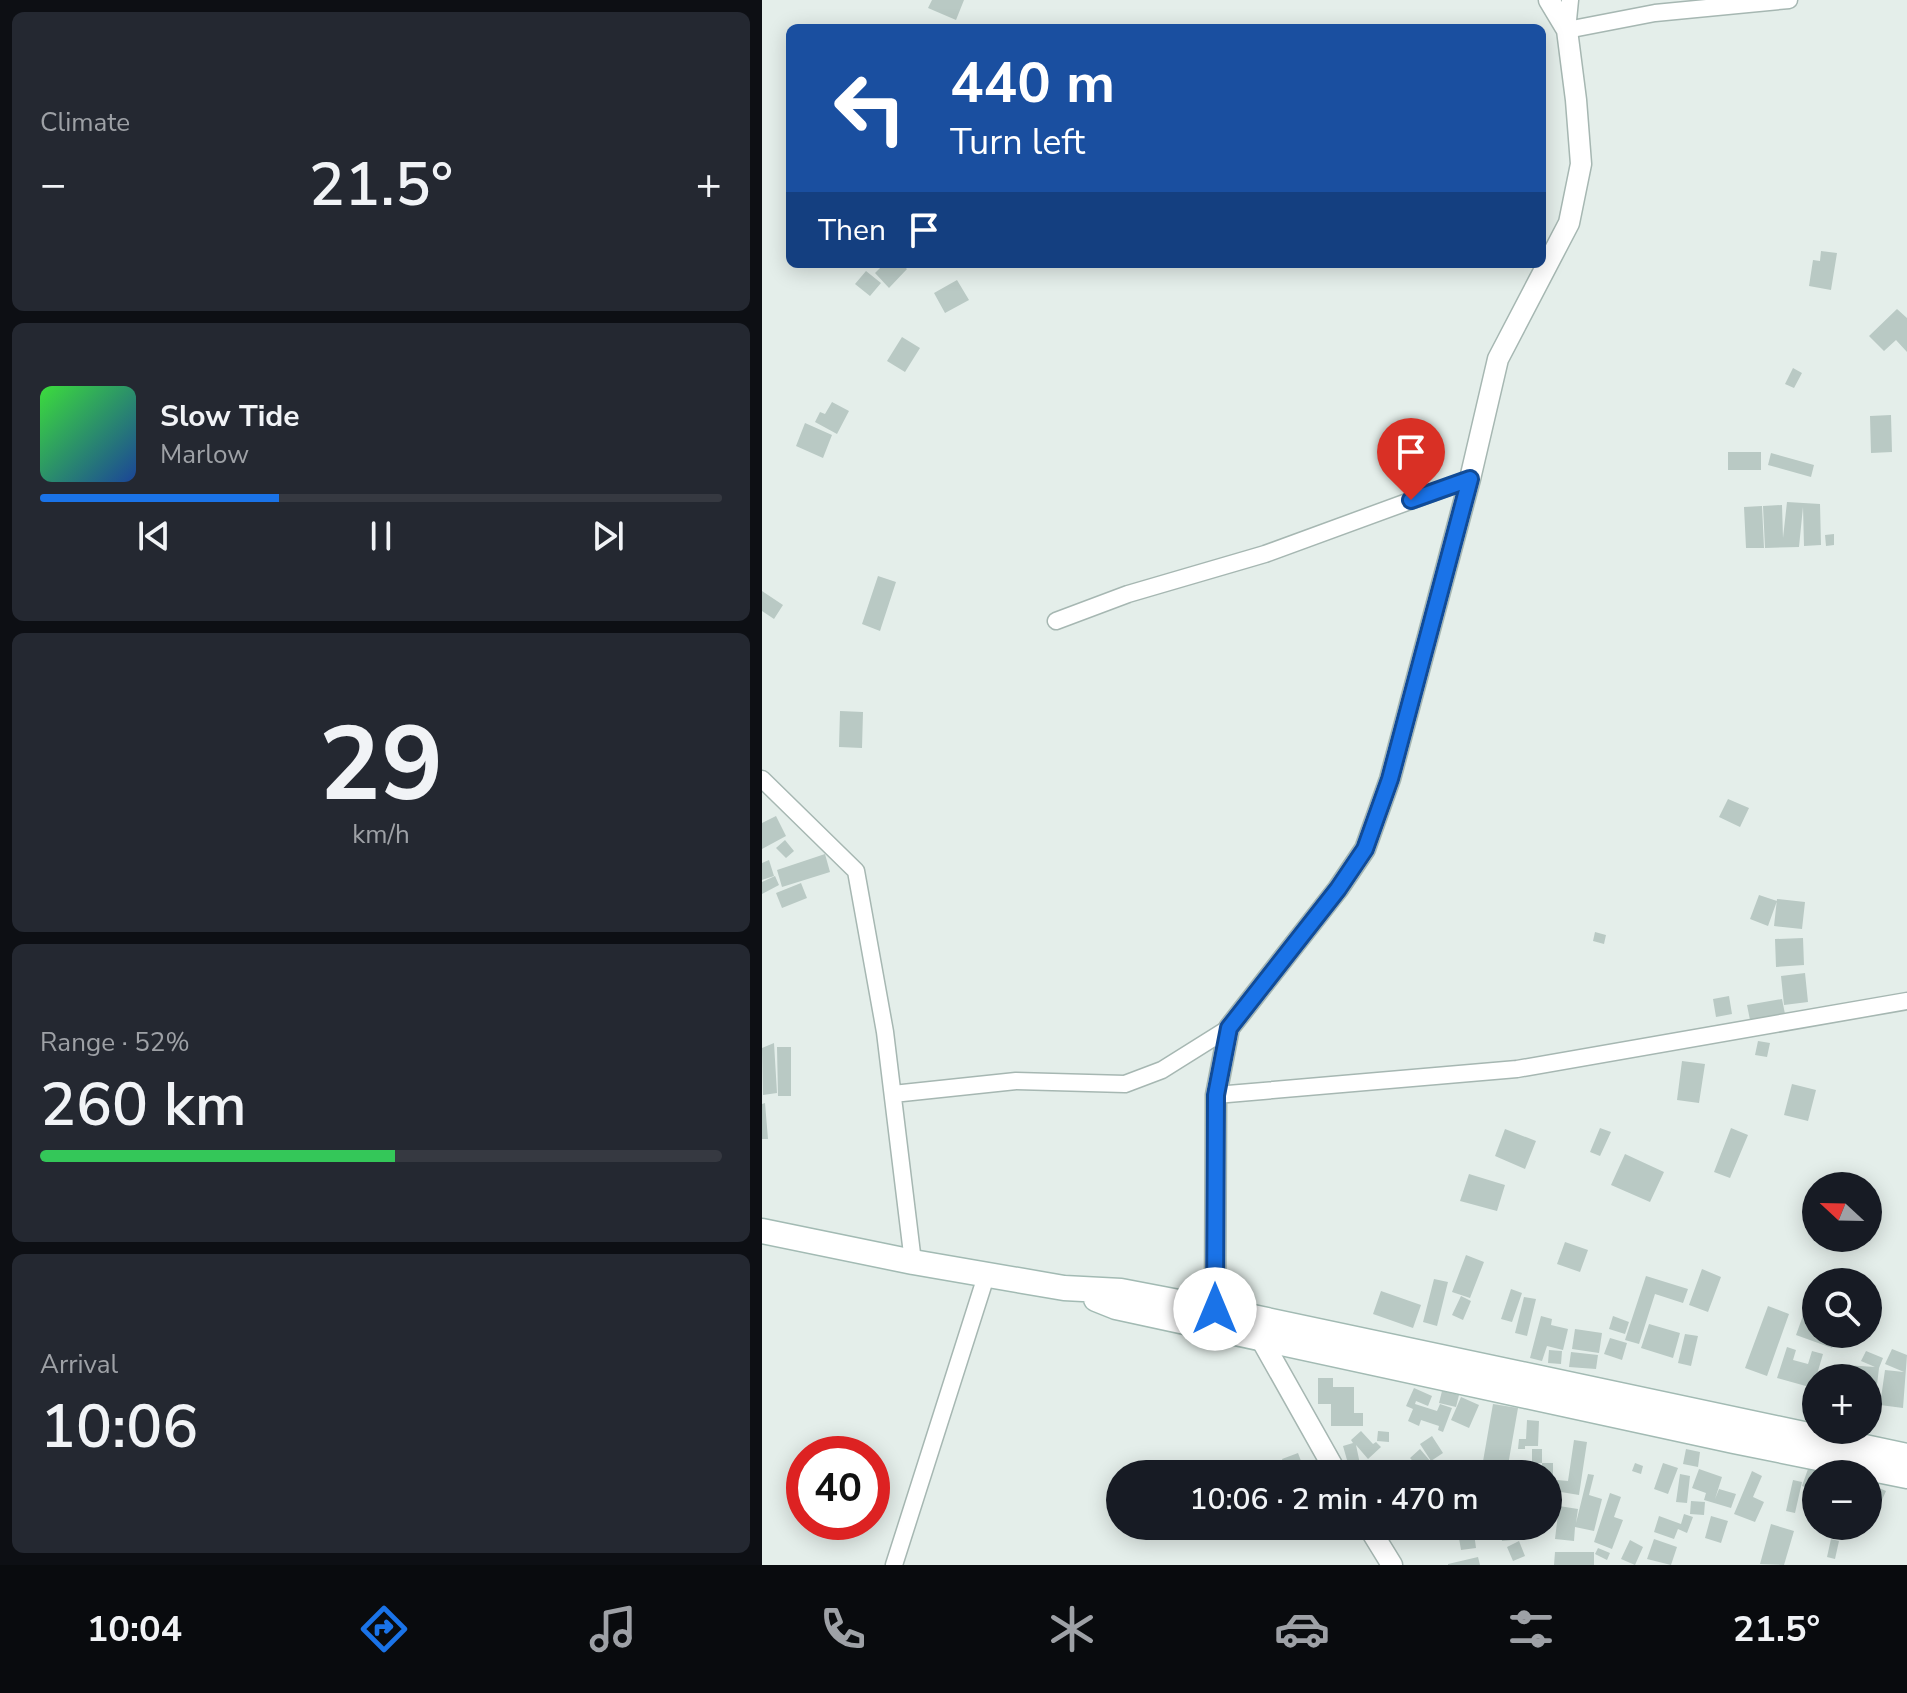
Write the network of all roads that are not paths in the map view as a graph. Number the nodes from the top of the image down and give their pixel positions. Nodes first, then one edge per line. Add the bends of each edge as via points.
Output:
1 (1549, 0) edge
2 (1570, 0) edge
3 (1789, 0) edge
4 (1567, 30) junction
5 (1546, 267) edge
6 (1546, 268) edge
7 (1470, 479) junction
8 (1056, 621) dead end
9 (762, 779) edge
10 (1907, 1001) edge
11 (1229, 1028) junction
12 (893, 1094) junction
13 (1216, 1095) junction
14 (762, 1231) edge
15 (913, 1262) junction
16 (987, 1273) junction
17 (1064, 1288) junction
18 (1215, 1309) junction
19 (1261, 1339) junction
20 (1907, 1456) edge
21 (1329, 1460) edge
22 (1907, 1476) edge
23 (1377, 1540) edge
24 (894, 1565) edge
25 (1392, 1565) edge

1 - 4 street
2 - 4 street
3 - 4 street via 1655,13
4 - 5 street via 1581,164 1569,223
6 - 7 street via 1498,359
7 - 8 street via 1265,554
7 - 11 street via 1390,779 1365,849
9 - 12 street via 856,871
10 - 13 street via 1517,1069
11 - 12 street via 1162,1070 1125,1084 1016,1081
11 - 13 street
12 - 15 street
13 - 18 street
14 - 15 main road
15 - 16 main road
16 - 17 main road
16 - 24 street
17 - 18 main road via 1121,1291
17 - 19 main road via 1116,1307
18 - 20 main road
19 - 21 street
19 - 22 main road
23 - 25 street

